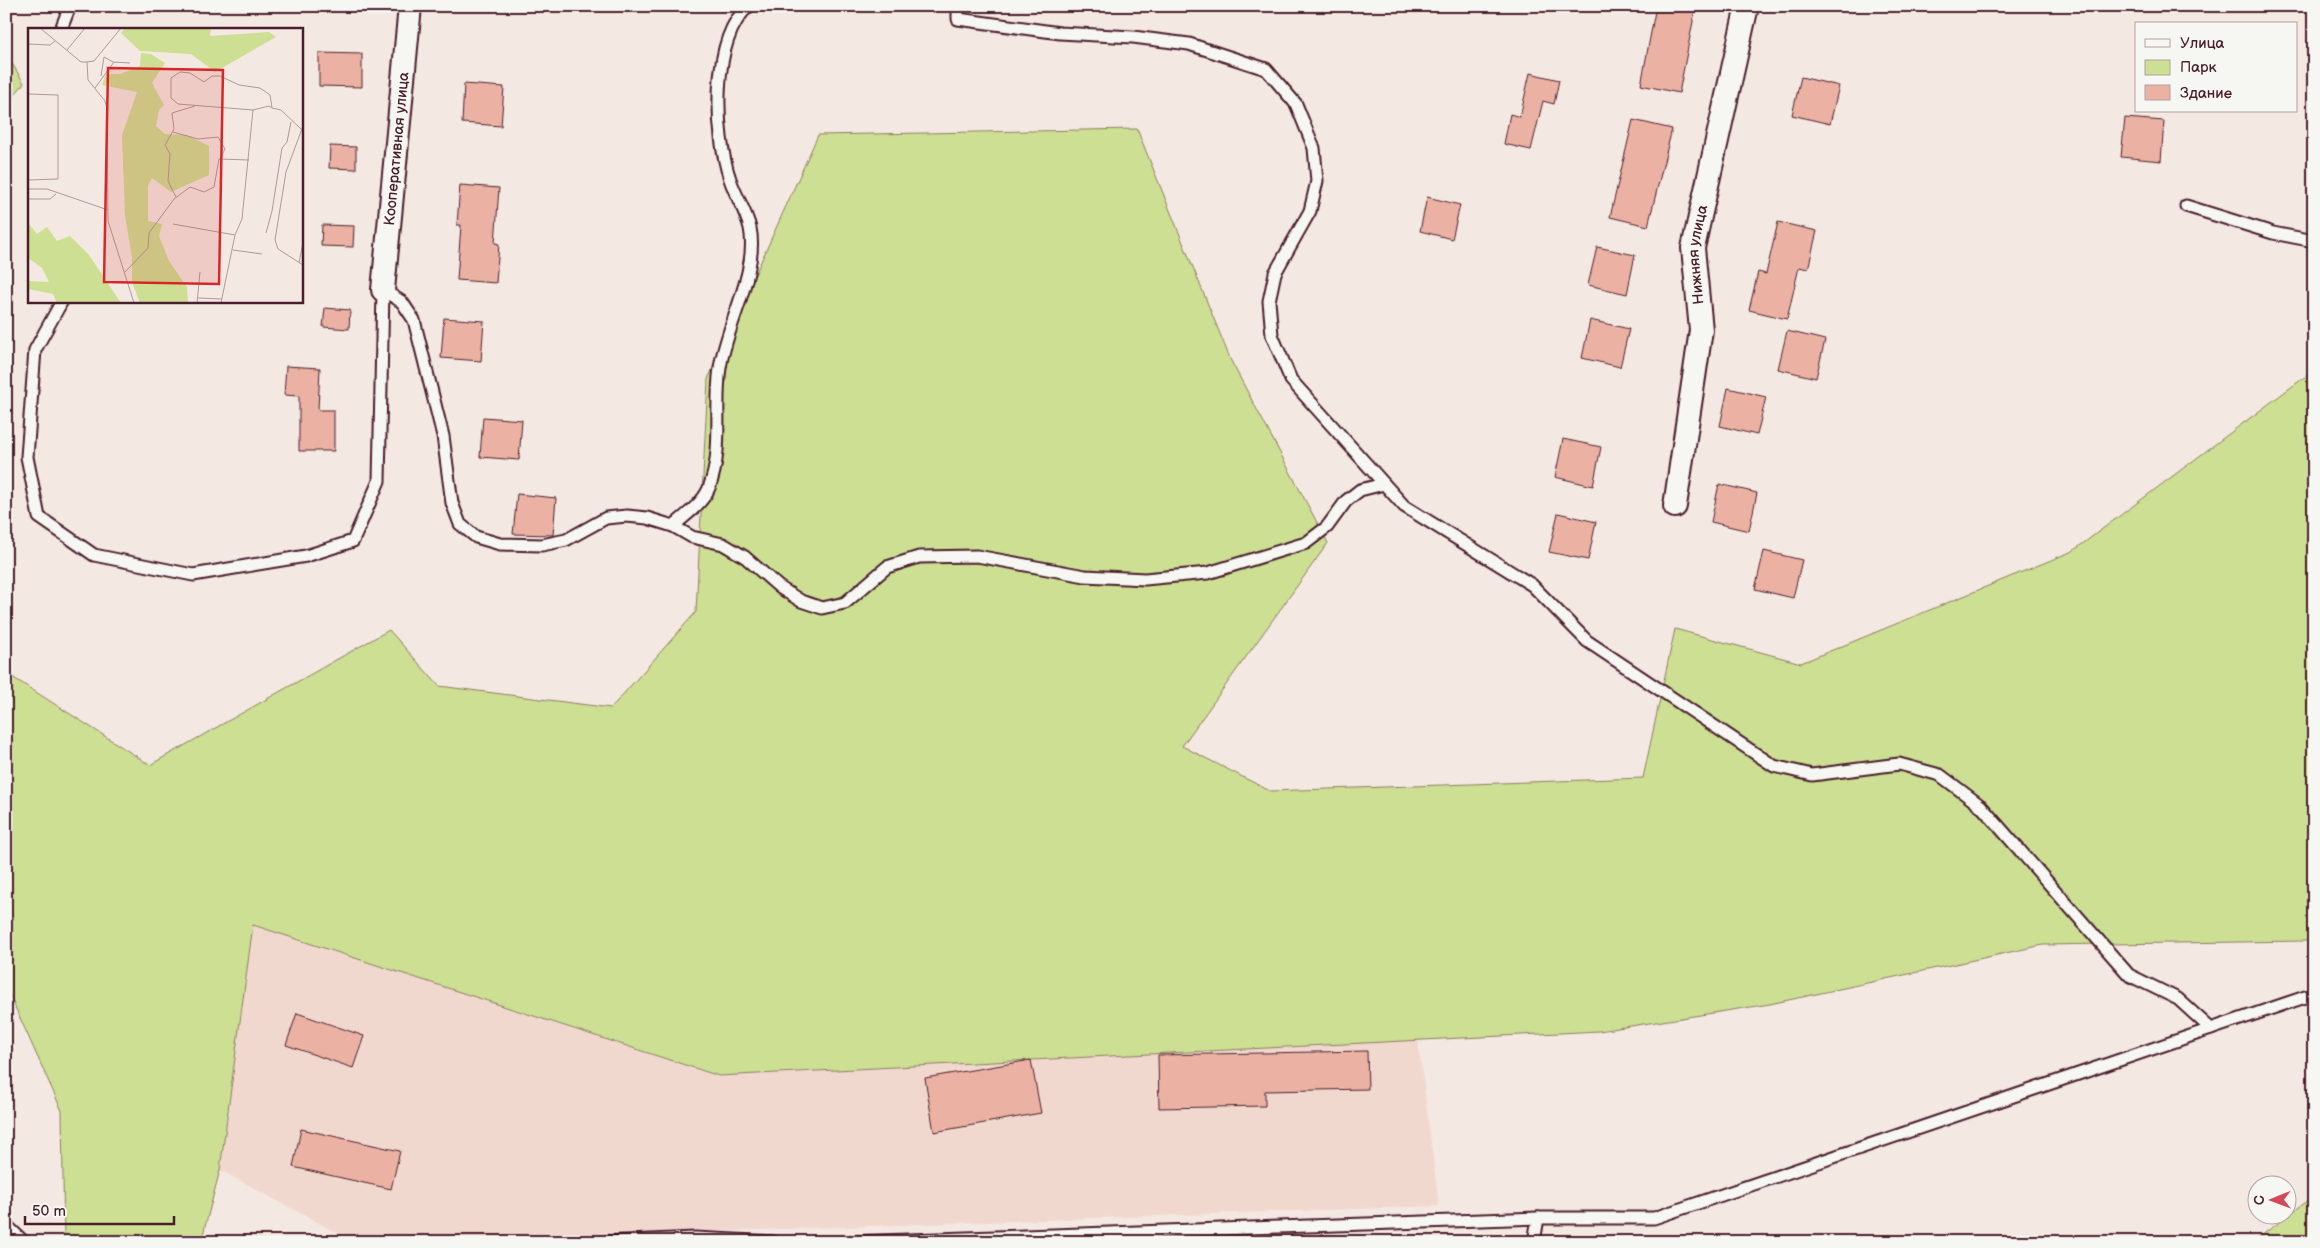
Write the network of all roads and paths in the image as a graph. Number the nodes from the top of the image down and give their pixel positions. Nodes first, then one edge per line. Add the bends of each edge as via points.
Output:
1 (70, 6) edge
2 (410, 6) edge
3 (749, 6) edge
4 (956, 6) edge
5 (1747, 6) edge
6 (61, 28) edge
7 (2186, 206) dead end
8 (2314, 241) edge
9 (383, 290) junction
10 (61, 302) edge
11 (1384, 484) junction
12 (1676, 506) dead end
13 (673, 526) junction
14 (2314, 994) edge
15 (2211, 1029) junction
16 (1538, 1218) junction
17 (6, 1225) edge
18 (24, 1242) edge
19 (605, 1242) edge
20 (773, 1242) edge
21 (849, 1242) edge
22 (1534, 1242) edge

1 - 6 lane
2 - 9 street, Кооперативная улица
3 - 13 lane via 727,41 720,70 718,110 729,178 750,228 750,256 720,366 716,462 708,490
4 - 11 lane via 958,19 1060,33 1189,44 1266,70 1296,104 1314,148 1317,181 1310,211 1275,273 1269,301 1272,335 1290,380
5 - 12 street, Нижняя улица via 1693,248 1701,330
7 - 8 lane via 2273,233
9 - 10 lane via 378,481 353,541 306,556 193,575 94,555 38,517 26,457 35,350
9 - 13 lane via 402,302 414,320 443,436 452,503 460,524 476,537 500,544 542,545 566,540 606,518 648,518
11 - 13 lane via 1360,490 1346,501 1327,527 1306,543 1208,572 1145,579 1085,576 976,556 919,557 888,566 845,603 822,608 800,601 745,557 723,544 692,537
11 - 15 lane via 1404,506 1532,585 1587,641 1774,766 1812,774 1899,764 1940,775 1981,806 2129,975 2178,999
14 - 15 lane
15 - 16 lane via 1654,1218
16 - 21 lane
16 - 22 lane
17 - 18 lane
19 - 20 lane via 695,1238

